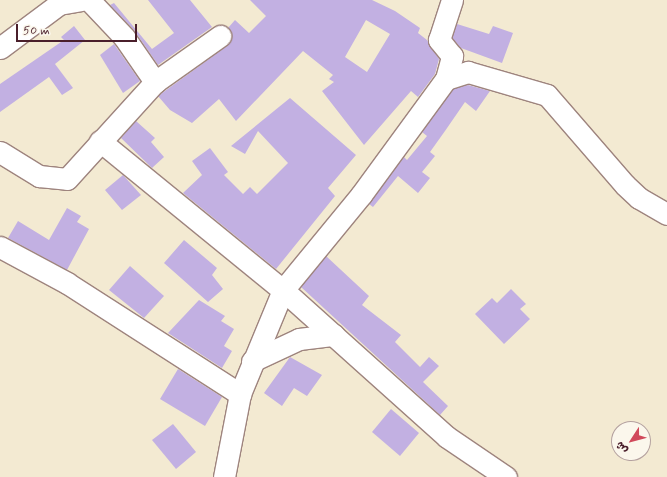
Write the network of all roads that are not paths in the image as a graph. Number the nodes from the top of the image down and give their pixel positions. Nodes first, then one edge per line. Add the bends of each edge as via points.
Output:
1 (81, 0) edge
2 (90, 0) edge
3 (452, 0) edge
4 (220, 36) dead end
5 (0, 48) edge
6 (446, 79) junction
7 (155, 82) junction
8 (100, 141) junction
9 (0, 152) edge
10 (667, 214) edge
11 (0, 247) edge
12 (283, 290) junction
13 (334, 335) junction
14 (252, 361) junction
15 (240, 394) junction
16 (224, 477) edge
17 (506, 477) edge

1 - 5 street via 59,4
2 - 7 street via 124,37
3 - 6 street via 439,40 452,56
4 - 7 street
6 - 10 street via 468,72 546,95 625,185 639,198
6 - 12 street via 361,195
7 - 8 street
8 - 9 street via 67,179 57,181 39,176
8 - 12 street
11 - 15 street via 67,283
12 - 13 street
12 - 14 street
13 - 14 street via 299,339
13 - 17 street via 447,437
14 - 15 street
15 - 16 street

